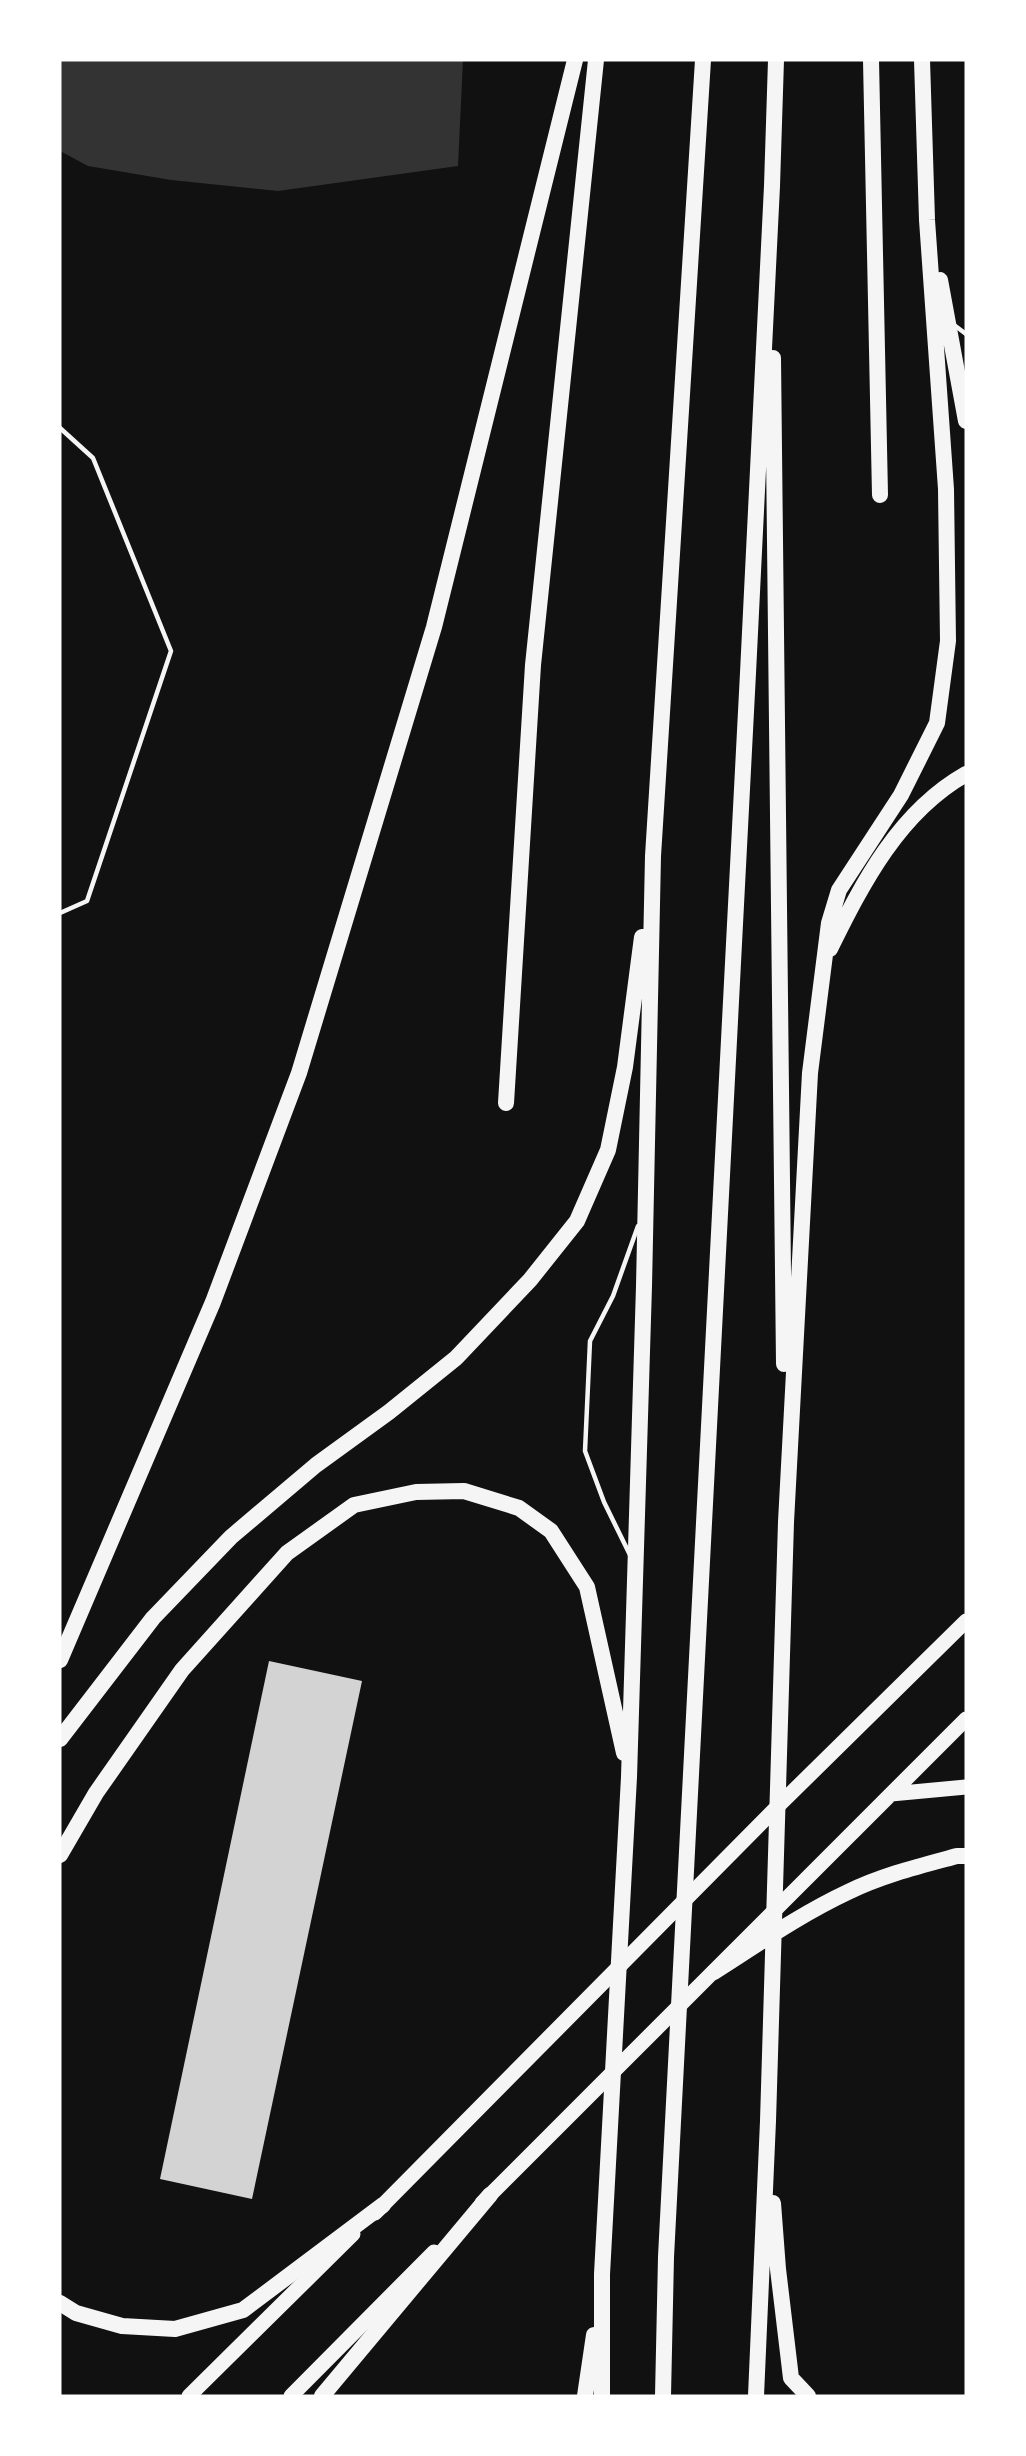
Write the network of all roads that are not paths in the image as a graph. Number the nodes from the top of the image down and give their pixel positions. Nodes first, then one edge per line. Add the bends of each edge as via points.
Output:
1 (575, 60) edge
2 (596, 60) edge
3 (703, 60) edge
4 (776, 60) edge
5 (871, 60) edge
6 (922, 60) edge
7 (772, 186) junction
8 (927, 220) junction
9 (948, 319) junction
10 (966, 334) edge
11 (966, 421) edge
12 (60, 428) edge
13 (880, 495) dead end
14 (966, 774) edge
15 (653, 856) junction
16 (60, 913) edge
17 (825, 961) junction
18 (506, 1103) dead end
19 (646, 1204) junction
20 (786, 1522) junction
21 (636, 1567) junction
22 (966, 1621) edge
23 (60, 1660) edge
24 (966, 1719) edge
25 (60, 1740) edge
26 (629, 1777) junction
27 (966, 1787) edge
28 (891, 1794) junction
29 (60, 1856) edge
30 (966, 1857) edge
31 (714, 1972) junction
32 (768, 2121) junction
33 (490, 2195) junction
34 (383, 2205) junction
35 (602, 2274) junction
36 (60, 2303) edge
37 (189, 2396) edge
38 (291, 2396) edge
39 (322, 2396) edge
40 (585, 2396) edge
41 (602, 2396) edge
42 (663, 2396) edge
43 (756, 2396) edge
44 (808, 2396) edge

1 - 23 highway via 434,627 298,1073 213,1302
2 - 18 highway via 533,665
3 - 15 highway
4 - 7 highway
5 - 13 highway
6 - 8 highway
7 - 20 highway
7 - 42 highway via 666,2257
8 - 9 highway
8 - 17 highway via 946,489 948,641 937,723 901,795 839,890 829,923
9 - 10 lane
9 - 11 highway
12 - 16 lane via 93,458 171,651 87,901
14 - 17 highway via 946,785 898,831 859,889
15 - 19 highway
15 - 25 highway via 623,1078 608,1150 577,1221 530,1280 456,1358 316,1465 231,1537 153,1618
17 - 20 highway via 810,1073
19 - 21 highway
19 - 21 lane via 613,1296 590,1341 585,1452
20 - 32 highway
21 - 26 highway
22 - 34 main road via 768,1815
24 - 28 main road
26 - 29 highway via 586,1587 551,1531 519,1508 465,1491 416,1492 354,1505 287,1553 182,1670 96,1793
26 - 35 highway
27 - 28 main road
28 - 31 main road
30 - 31 highway via 901,1871 849,1892
31 - 33 main road
32 - 43 highway
32 - 44 highway via 791,2378
33 - 38 main road
33 - 39 highway
34 - 36 highway via 243,2310 175,2329 122,2326 76,2313
34 - 37 main road
35 - 40 highway
35 - 41 highway

